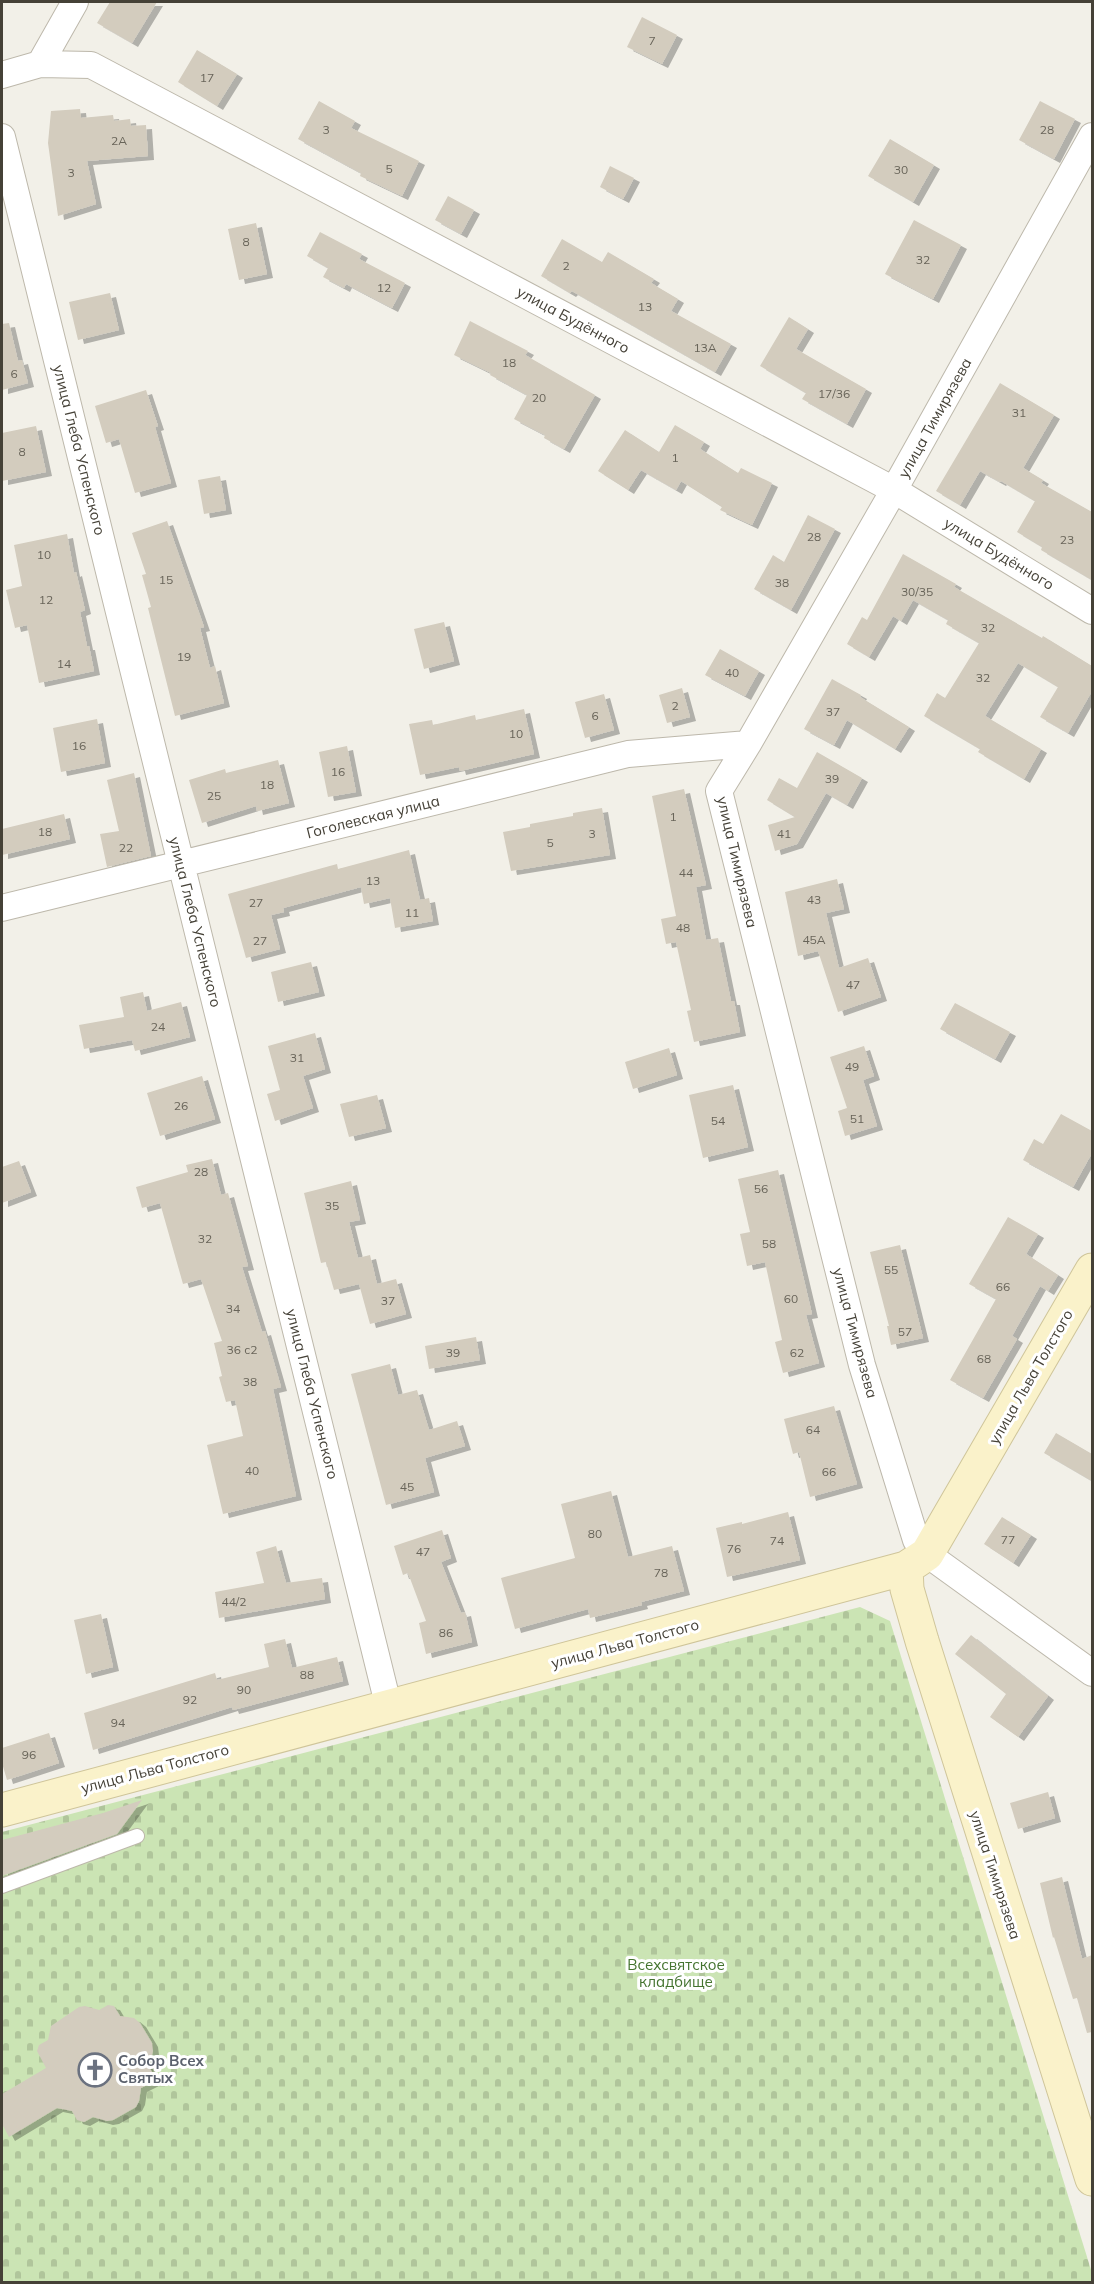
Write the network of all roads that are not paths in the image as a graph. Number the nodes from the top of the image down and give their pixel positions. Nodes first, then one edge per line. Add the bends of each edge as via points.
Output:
1 (75, 2) edge
2 (40, 64) junction
3 (2, 75) edge
4 (1092, 135) edge
5 (2, 137) edge
6 (894, 490) junction
7 (1092, 611) edge
8 (748, 744) junction
9 (181, 865) junction
10 (2, 908) edge
11 (1092, 1270) edge
12 (916, 1561) junction
13 (1092, 1673) edge
14 (389, 1708) junction
15 (2, 1810) edge
16 (136, 1836) dead end
17 (2, 1886) edge
18 (1092, 2179) edge

1 - 2 street
2 - 3 street, улица Будённого
2 - 6 street, улица Будённого via 91,65
4 - 6 street, улица Тимирязева
5 - 9 street, улица Глеба Успенского
6 - 7 street, улица Будённого
6 - 8 street, улица Тимирязева
8 - 9 street, Гоголевская улица via 628,754
8 - 12 street, улица Тимирязева via 718,791 862,1365 916,1540
9 - 10 street, Гоголевская улица
9 - 14 street, улица Глеба Успенского
11 - 12 street, улица Льва Толстого
12 - 13 street
12 - 14 street, улица Льва Толстого
12 - 18 street, улица Тимирязева via 906,1589
14 - 15 street, улица Льва Толстого
16 - 17 lane

